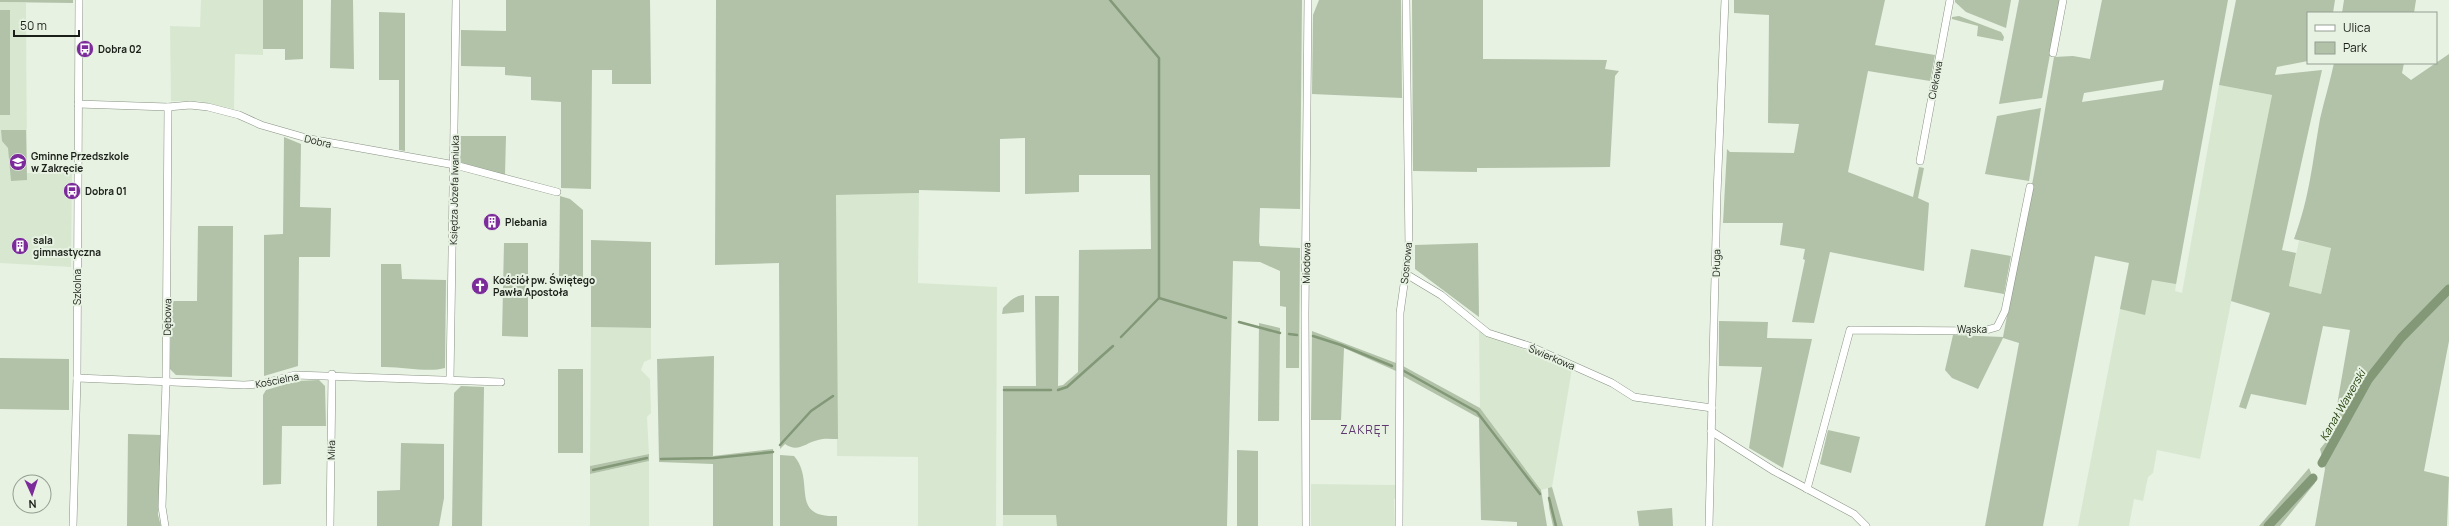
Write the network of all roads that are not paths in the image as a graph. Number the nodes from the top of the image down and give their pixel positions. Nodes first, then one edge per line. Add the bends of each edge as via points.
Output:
1 (78, 0) edge
2 (456, 0) edge
3 (1308, 0) edge
4 (1406, 0) edge
5 (1725, 0) edge
6 (1950, 0) edge
7 (2063, 0) edge
8 (2053, 53) dead end
9 (78, 104) junction
10 (168, 107) junction
11 (1920, 160) dead end
12 (455, 165) junction
13 (2030, 187) dead end
14 (557, 192) dead end
15 (1406, 274) junction
16 (332, 374) junction
17 (77, 378) junction
18 (450, 380) junction
19 (166, 382) junction
20 (501, 382) dead end
21 (1712, 408) junction
22 (1711, 431) junction
23 (1807, 488) junction
24 (73, 526) edge
25 (165, 526) edge
26 (330, 526) edge
27 (1306, 526) edge
28 (1399, 526) edge
29 (1709, 526) edge
30 (1866, 526) edge

1 - 9 street, Szkolna
2 - 12 street, Księdza Józefa Iwaniuka
3 - 27 street, Miodowa
4 - 15 street, Sosnowa
5 - 21 street, Długa
6 - 11 street, Ciekawa
7 - 8 street
9 - 10 street, Dobra
9 - 17 street, Szkolna
10 - 12 street, Dobra via 208,107 310,139
10 - 19 street, Dębowa
12 - 14 street, Dobra
12 - 18 street, Księdza Józefa Iwaniuka
13 - 23 street, Wąska via 2005,311 1997,327 1989,330 1850,330
15 - 21 street, Świerkowa via 1441,295 1488,333 1536,349 1612,383 1634,397
15 - 28 street, Sosnowa via 1400,313
16 - 18 street, Kościelna
16 - 19 street, Kościelna via 295,375 261,384 244,385
16 - 26 street, Miła
17 - 19 street, Kościelna
17 - 24 street, Szkolna
18 - 20 street, Kościelna
19 - 25 street, Dębowa via 162,507
21 - 22 street, Długa
22 - 23 street via 1752,458
22 - 29 street, Długa
23 - 30 street via 1854,514

